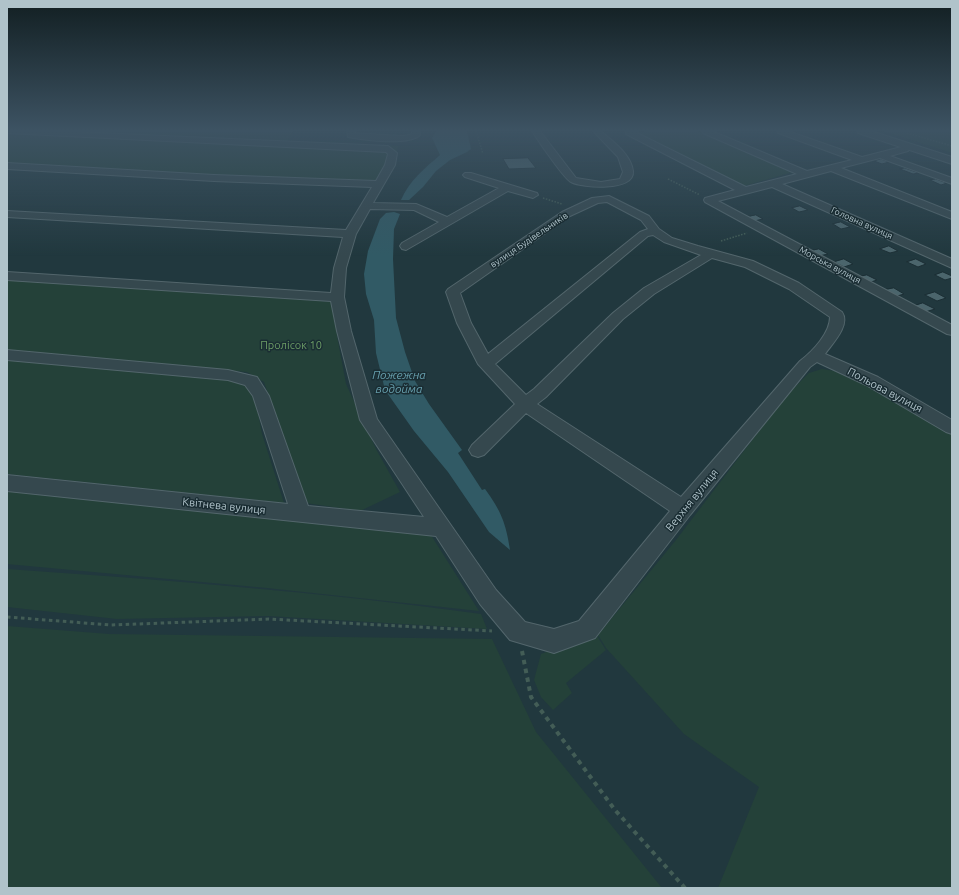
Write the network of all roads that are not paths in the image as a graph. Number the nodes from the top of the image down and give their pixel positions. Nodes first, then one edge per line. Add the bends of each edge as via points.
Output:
1 (124, 173) edge
2 (386, 173) edge
3 (568, 173) edge
4 (627, 173) edge
5 (709, 173) edge
6 (803, 173) edge
7 (811, 173) edge
8 (844, 173) edge
9 (929, 173) edge
10 (806, 174) junction
11 (468, 175) dead end
12 (952, 181) edge
13 (772, 183) junction
14 (380, 184) junction
15 (506, 187) junction
16 (743, 190) junction
17 (533, 195) road end
18 (367, 206) junction
19 (7, 214) edge
20 (952, 216) edge
21 (446, 221) junction
22 (655, 231) junction
23 (350, 234) junction
24 (406, 246) dead end
25 (710, 254) junction
26 (952, 264) edge
27 (7, 276) edge
28 (337, 297) junction
29 (952, 331) edge
30 (7, 355) edge
31 (816, 356) junction
32 (486, 364) junction
33 (525, 404) junction
34 (952, 428) edge
35 (478, 450) dead end
36 (7, 483) edge
37 (683, 509) junction
38 (301, 514) junction
39 (442, 528) junction

1 - 14 street
2 - 14 street
3 - 4 street via 573,180 601,185 623,181
5 - 16 street
6 - 10 street
7 - 10 street
8 - 20 street
9 - 12 street
10 - 13 street
11 - 15 street
13 - 16 street
13 - 26 street, Головна вулиця
14 - 18 street
15 - 17 street
15 - 21 street
16 - 29 street, Морська вулиця via 709,200
18 - 21 street via 416,207
18 - 23 street
19 - 23 street
21 - 24 street
22 - 25 street via 668,240
22 - 32 street via 644,234
22 - 32 street, вулиця Будівельників via 644,218 610,199 596,200 566,214 453,292 464,323
23 - 28 street via 340,268
25 - 31 street, Верхня вулиця via 749,264 794,286 838,315 837,324
25 - 33 street via 650,291 623,312 540,393
27 - 28 street
28 - 39 street via 369,420
30 - 38 street via 228,375 251,381 261,396
31 - 34 street, Польова вулиця via 872,381
31 - 37 street, Верхня вулиця via 805,364
32 - 33 street
33 - 35 street
33 - 37 street
36 - 38 street, Квітнева вулиця
37 - 39 street, Верхня вулиця via 587,630 554,641 518,632 488,597
38 - 39 street, Квітнева вулиця

